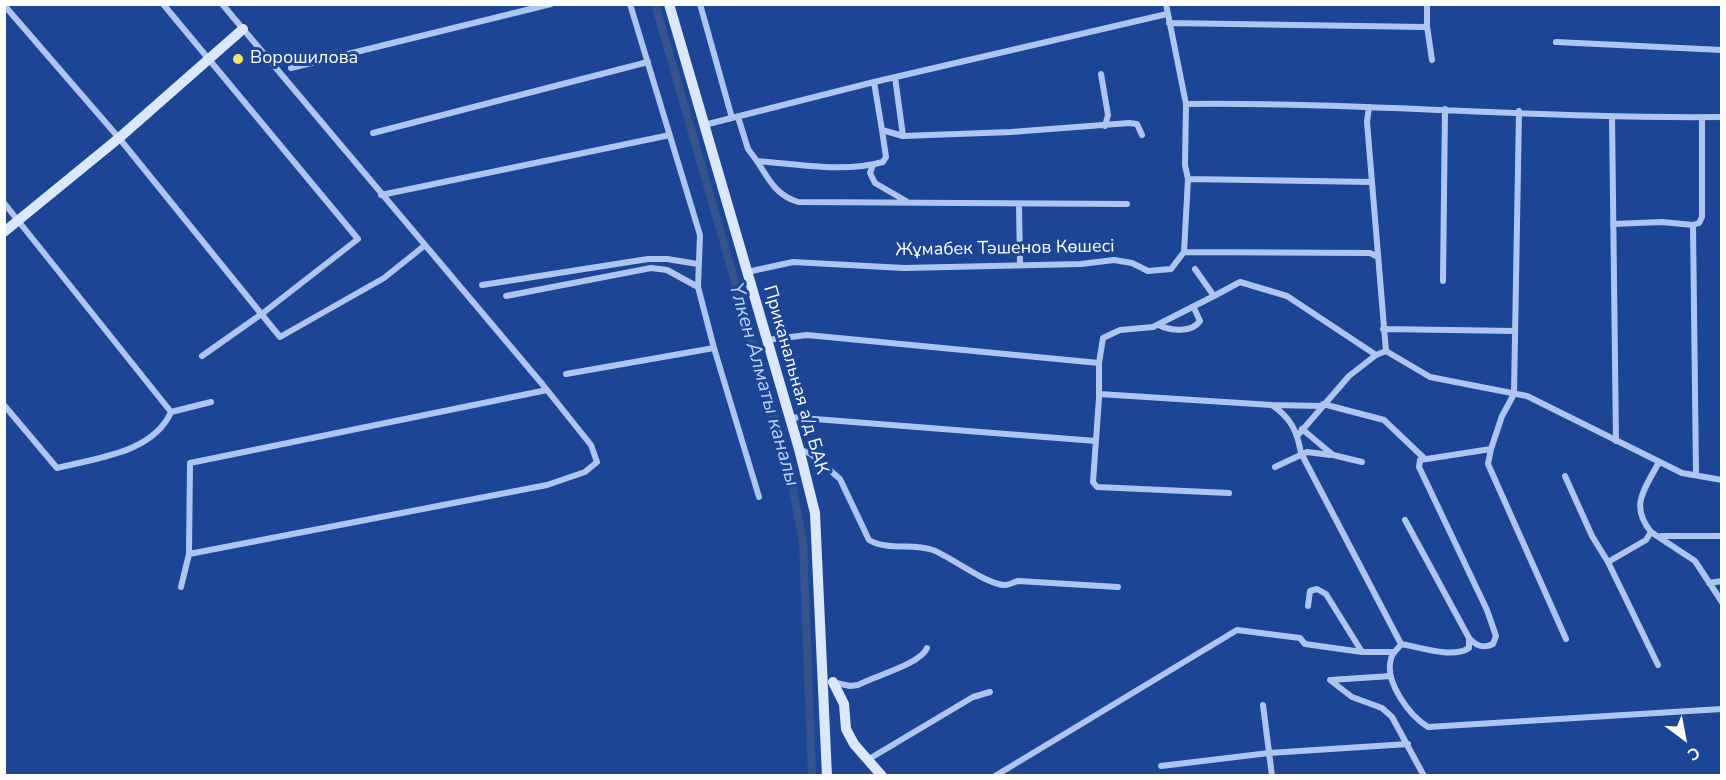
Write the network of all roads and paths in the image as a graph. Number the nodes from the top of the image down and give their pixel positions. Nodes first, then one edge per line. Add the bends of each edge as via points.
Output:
1 (163, 4) edge
2 (222, 4) edge
3 (551, 4) edge
4 (630, 4) edge
5 (669, 4) edge
6 (700, 4) edge
7 (1166, 4) edge
8 (1427, 4) edge
9 (4, 5) edge
10 (1167, 14) junction
11 (1169, 22) junction
12 (1427, 26) junction
13 (243, 29) junction
14 (1556, 42) dead end
15 (1722, 50) edge
16 (208, 59) junction
17 (1432, 60) dead end
18 (648, 62) junction
19 (291, 68) dead end
20 (1101, 74) dead end
21 (895, 77) junction
22 (874, 82) junction
23 (1186, 104) junction
24 (1369, 107) junction
25 (1445, 109) junction
26 (1519, 111) junction
27 (1612, 116) junction
28 (1722, 117) edge
29 (735, 118) junction
30 (1702, 118) junction
31 (704, 125) junction
32 (1105, 126) junction
33 (882, 130) junction
34 (373, 133) dead end
35 (670, 135) junction
36 (1142, 135) dead end
37 (903, 136) junction
38 (118, 138) junction
39 (757, 161) junction
40 (873, 165) junction
41 (1188, 179) junction
42 (1371, 182) junction
43 (381, 195) junction
44 (906, 202) junction
45 (4, 203) edge
46 (1019, 204) junction
47 (1127, 204) dead end
48 (19, 220) junction
49 (1613, 224) junction
50 (1693, 225) junction
51 (4, 232) edge
52 (424, 246) junction
53 (1184, 252) junction
54 (1378, 257) junction
55 (698, 264) junction
56 (1020, 265) junction
57 (1195, 269) dead end
58 (747, 272) junction
59 (1443, 281) dead end
60 (482, 285) dead end
61 (698, 287) junction
62 (506, 296) dead end
63 (1214, 296) junction
64 (1194, 308) junction
65 (263, 313) junction
66 (1159, 325) junction
67 (1383, 329) junction
68 (1515, 331) junction
69 (767, 339) junction
70 (714, 348) junction
71 (1386, 351) junction
72 (1376, 355) junction
73 (202, 356) dead end
74 (1099, 363) junction
75 (566, 374) dead end
76 (547, 390) junction
77 (1100, 394) junction
78 (1514, 394) junction
79 (211, 402) dead end
80 (4, 405) edge
81 (1272, 405) junction
82 (1322, 405) junction
83 (171, 412) junction
84 (789, 417) junction
85 (1300, 432) junction
86 (1096, 441) junction
87 (1616, 441) junction
88 (799, 449) junction
89 (1491, 449) junction
90 (1302, 454) junction
91 (1333, 455) junction
92 (1425, 459) junction
93 (1362, 462) dead end
94 (1659, 462) junction
95 (1275, 467) dead end
96 (1696, 473) junction
97 (1565, 476) dead end
98 (1722, 480) edge
99 (1229, 493) dead end
100 (759, 497) dead end
101 (1405, 520) dead end
102 (1651, 532) junction
103 (1660, 536) junction
104 (1722, 536) edge
105 (189, 554) junction
106 (1608, 562) junction
107 (1722, 581) edge
108 (1709, 583) junction
109 (181, 587) dead end
110 (1118, 587) dead end
111 (1720, 597) edge
112 (1308, 606) dead end
113 (1469, 638) junction
114 (1566, 639) dead end
115 (1401, 644) junction
116 (927, 648) dead end
117 (1362, 652) junction
118 (1394, 652) junction
119 (1658, 665) dead end
120 (1391, 676) junction
121 (828, 681) junction
122 (990, 692) dead end
123 (1263, 705) dead end
124 (1722, 709) edge
125 (1408, 744) junction
126 (1269, 753) junction
127 (869, 759) junction
128 (1161, 766) dead end
129 (827, 776) edge
130 (882, 776) edge
131 (995, 776) edge
132 (1272, 776) edge
133 (1424, 776) edge

1 - 16 street
2 - 13 street
3 - 19 street
4 - 18 street
5 - 31 main road, Приканальная а/д БАК
6 - 29 street
7 - 10 street
8 - 12 street
9 - 38 street
10 - 11 street
10 - 21 street
11 - 12 street
11 - 23 street
12 - 17 street
13 - 16 main road
13 - 43 street
14 - 15 street
16 - 38 main road
16 - 65 street via 358,239
18 - 34 street
18 - 35 street
20 - 32 street
21 - 22 street
21 - 37 street
22 - 29 street
22 - 33 street
23 - 24 street
23 - 41 street
24 - 25 street
24 - 42 street
25 - 26 street
25 - 59 street
26 - 27 street
26 - 68 street
27 - 30 street
27 - 49 street
28 - 30 street
29 - 31 street
29 - 39 street
30 - 50 street via 1702,217
31 - 58 main road, Приканальная а/д БАК
32 - 36 street via 1137,124
32 - 37 street
33 - 37 street
33 - 40 street via 886,157
35 - 43 street
35 - 55 street via 700,235
38 - 48 main road
38 - 65 street
39 - 40 street
39 - 44 street via 774,188 785,198 798,202
40 - 44 street via 870,173 875,183
41 - 42 street
41 - 53 street
42 - 54 street
43 - 52 street
44 - 46 street
45 - 48 street
46 - 47 street
46 - 56 street
48 - 51 main road
48 - 83 street
49 - 50 street
49 - 87 street
50 - 96 street
52 - 65 street via 384,278 280,337
52 - 76 street
53 - 54 street via 1370,253
53 - 56 street, Жұмабек Тәшенов Көшесі via 1171,269 1148,271 1114,260
54 - 67 street
55 - 60 street via 648,260
55 - 61 street
56 - 58 street, Жұмабек Тәшенов Көшесі via 904,268 794,262
57 - 63 street
58 - 69 main road, Приканальная а/д БАК
61 - 62 street via 667,270 651,268
61 - 70 street
63 - 64 street
63 - 72 street via 1240,282 1287,296
64 - 66 street
64 - 66 street via 1200,321 1193,328 1172,330
65 - 73 street
66 - 74 street via 1111,332 1103,338
67 - 68 street
67 - 71 street
68 - 78 street
69 - 74 street via 807,335
69 - 84 main road, Приканальная а/д БАК
70 - 75 street
70 - 100 street
71 - 72 street
71 - 78 street via 1430,377
72 - 82 street
74 - 77 street
76 - 105 street via 190,463
76 - 105 street via 597,455 595,466 585,472 547,485
77 - 81 street
77 - 86 street
78 - 87 street via 1527,396
78 - 89 street
79 - 83 street
80 - 83 street via 57,468 141,444 165,424
81 - 82 street
81 - 85 street
82 - 85 street
82 - 92 street via 1384,420
84 - 86 street
84 - 88 main road, Приканальная а/д БАК
85 - 90 street
85 - 91 street
86 - 99 street via 1093,482 1097,487
87 - 94 street
88 - 110 street via 811,454 840,479 869,540 878,545 936,551 964,569 1004,585 1018,581
88 - 121 main road, Приканальная а/д БАК via 814,513
89 - 92 street
89 - 114 street via 1488,464
90 - 91 street
90 - 95 street
90 - 115 street
91 - 93 street
92 - 113 street via 1420,460 1419,467 1496,636 1488,647 1476,645
94 - 96 street via 1682,472
94 - 102 street via 1639,502 1638,513
96 - 98 street
97 - 106 street
101 - 113 street
102 - 103 street
102 - 106 street via 1646,540
103 - 104 street
103 - 108 street via 1695,561
105 - 109 street
106 - 119 street
107 - 108 street
108 - 111 street
112 - 117 street via 1310,591 1317,589 1326,594
113 - 115 street via 1469,648 1463,652
115 - 118 street
116 - 121 street via 907,664 858,685
117 - 118 street
117 - 131 street via 1305,644 1300,638 1237,630
118 - 120 street
120 - 124 street via 1414,718 1428,727
120 - 125 street via 1329,680 1352,697 1382,708
121 - 127 main road via 844,704 846,729
121 - 129 main road, Приканальная а/д БАК
122 - 127 street via 973,697
123 - 126 street
125 - 126 street
125 - 133 street
126 - 128 street
126 - 132 street
127 - 130 main road

